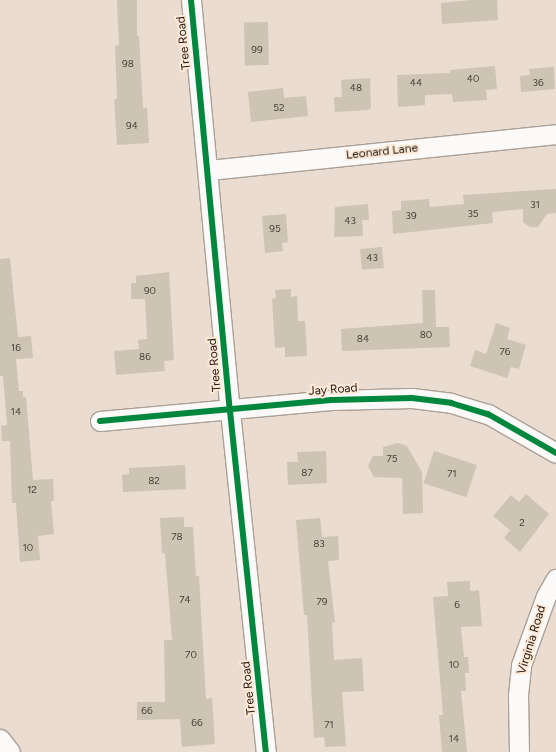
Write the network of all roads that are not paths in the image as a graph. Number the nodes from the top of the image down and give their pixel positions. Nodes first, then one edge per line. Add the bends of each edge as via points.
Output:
1 (191, 0) edge
2 (556, 134) edge
3 (209, 170) junction
4 (230, 411) junction
5 (100, 421) dead end
6 (556, 453) edge
7 (556, 579) edge
8 (0, 739) edge
9 (10, 752) edge
10 (266, 752) edge
11 (519, 752) edge

1 - 3 street, Tree Road
2 - 3 street, Leonard Lane
3 - 4 street, Tree Road
4 - 5 street, Jay Road
4 - 6 street, Jay Road via 380,398 451,403 488,414
4 - 10 street, Tree Road
7 - 11 street, Virginia Road via 546,596 521,666 518,695
8 - 9 street

